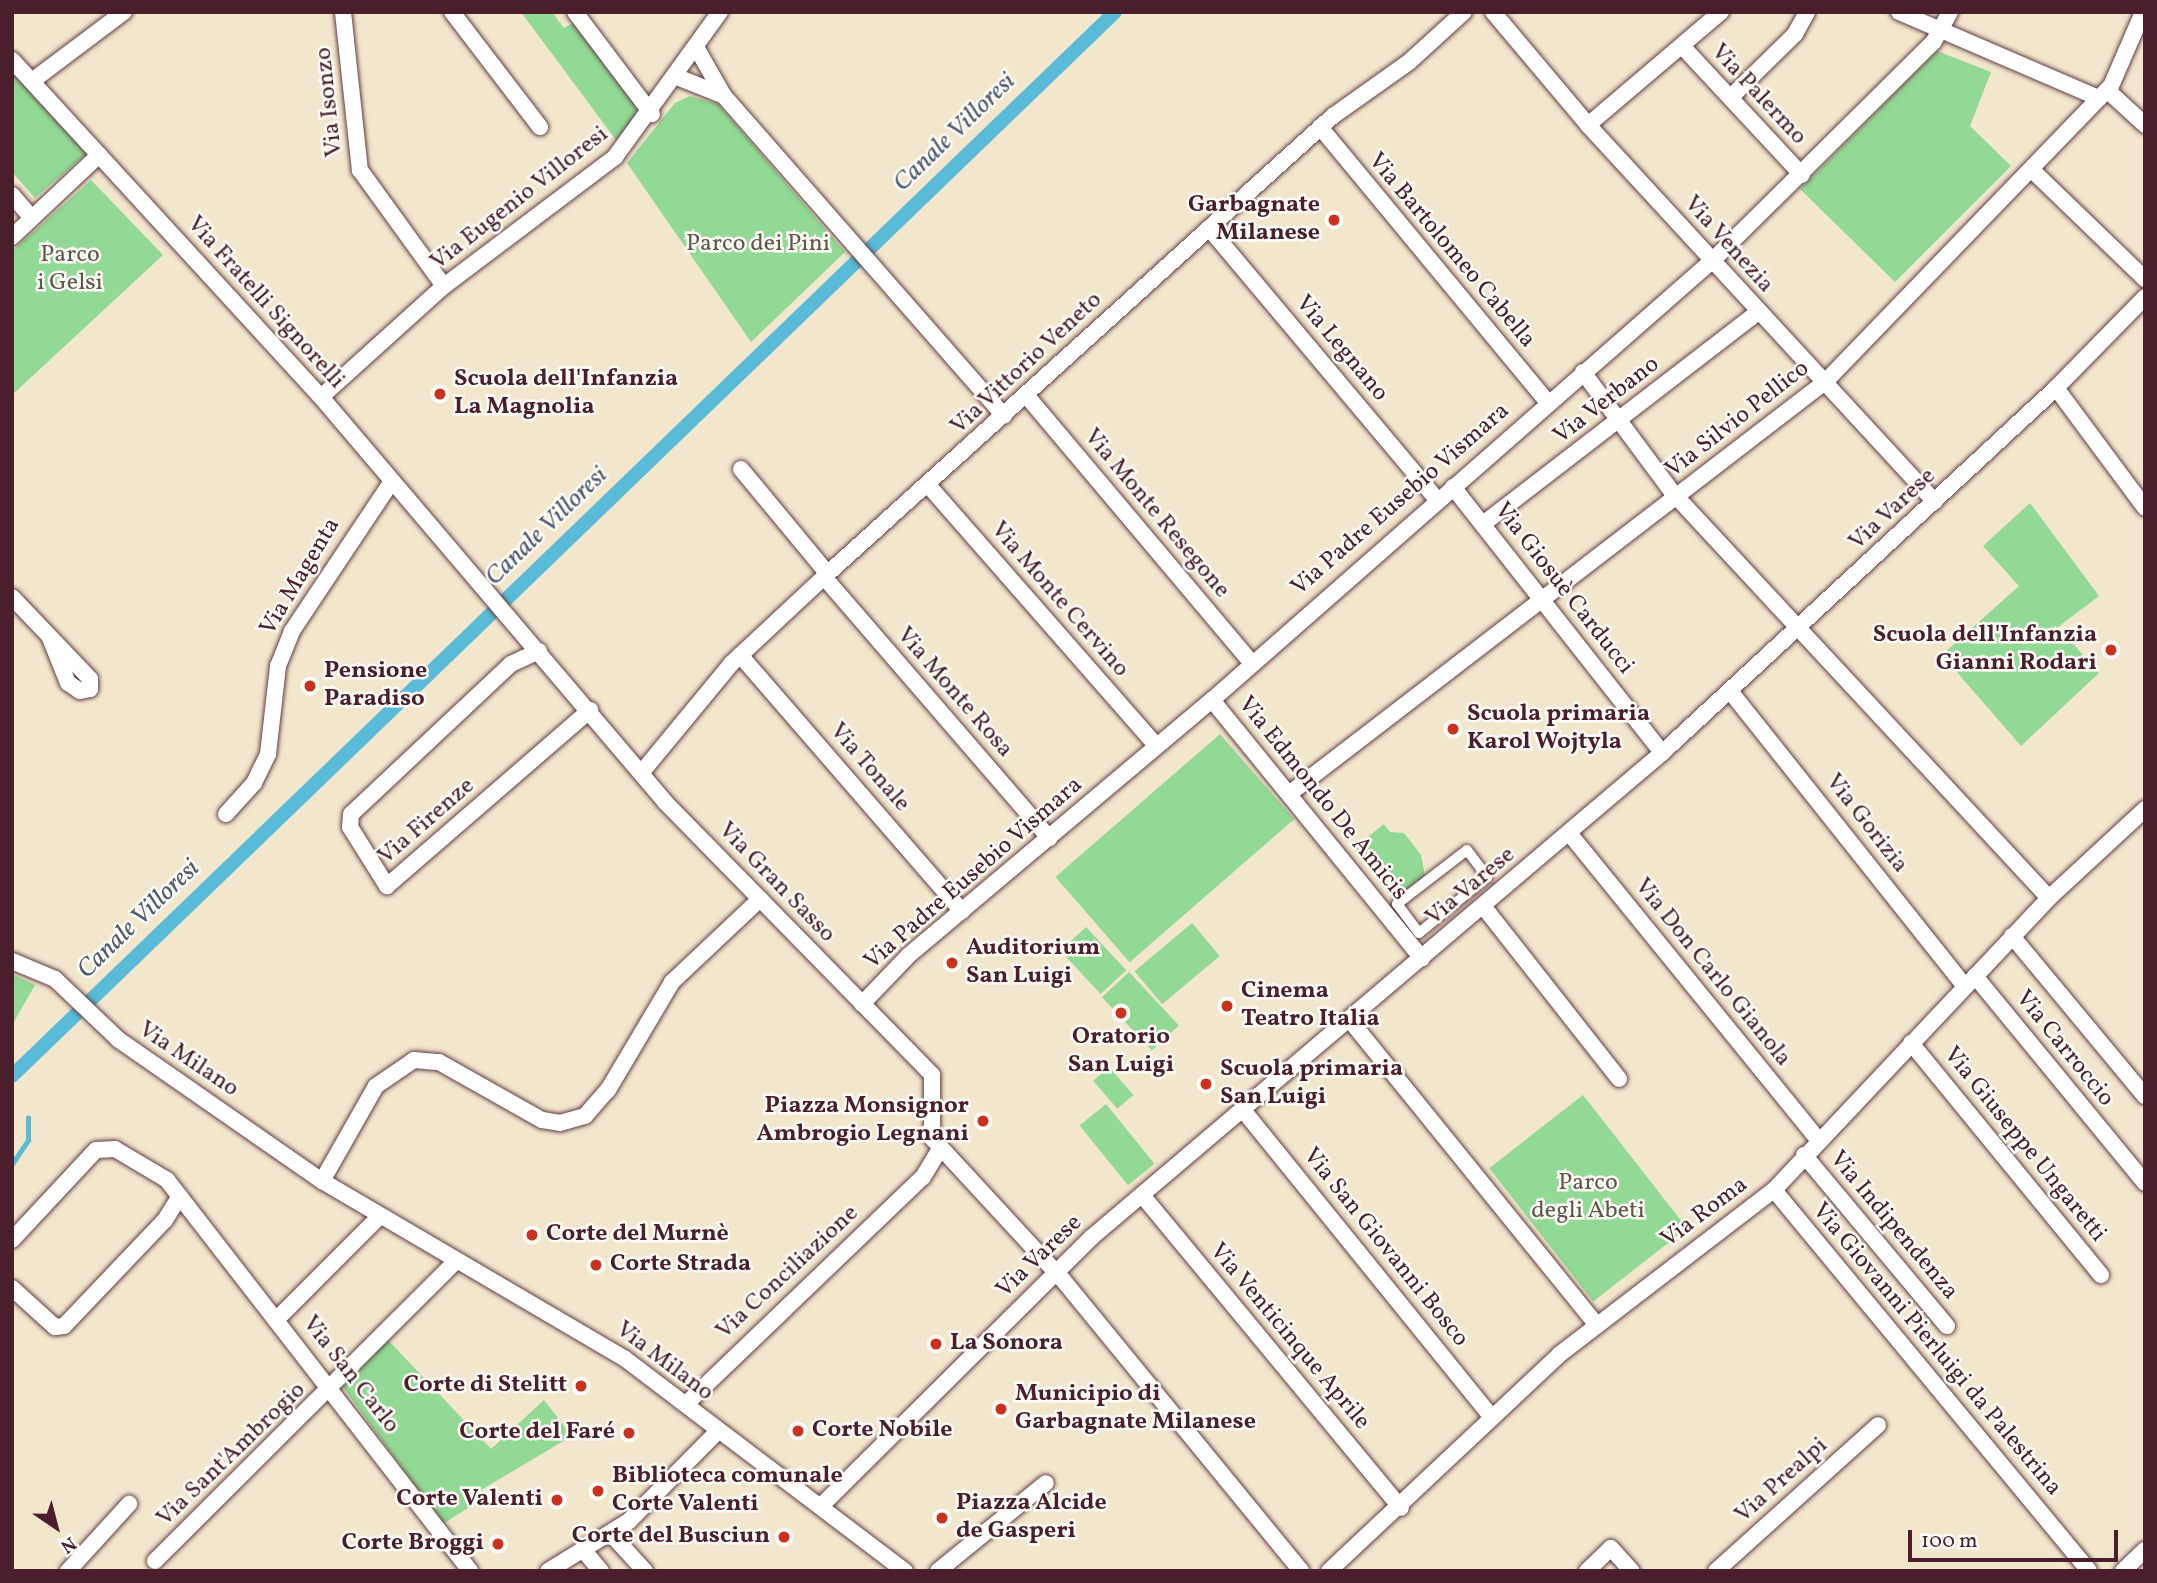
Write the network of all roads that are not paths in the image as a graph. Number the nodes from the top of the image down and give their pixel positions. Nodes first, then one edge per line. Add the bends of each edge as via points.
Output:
1 (124, 12) edge
2 (343, 12) edge
3 (452, 12) edge
4 (575, 12) edge
5 (720, 12) edge
6 (1464, 12) edge
7 (1493, 12) edge
8 (1721, 12) edge
9 (1807, 12) edge
10 (1899, 12) edge
11 (2143, 12) edge
12 (1946, 20) edge
13 (1682, 46) junction
14 (696, 47) junction
15 (12, 60) edge
16 (677, 77) junction
17 (32, 81) junction
18 (2103, 94) junction
19 (724, 96) junction
20 (1731, 97) junction
21 (652, 114) junction
22 (1588, 125) junction
23 (2145, 125) edge
24 (1320, 127) junction
25 (540, 128) dead end
26 (99, 155) junction
27 (2032, 170) junction
28 (1802, 175) junction
29 (12, 195) edge
30 (32, 218) junction
31 (1209, 228) junction
32 (12, 237) edge
33 (1713, 260) junction
34 (2145, 279) edge
35 (444, 286) junction
36 (2145, 297) edge
37 (1758, 312) junction
38 (1583, 372) junction
39 (1825, 382) junction
40 (2056, 388) junction
41 (1026, 395) junction
42 (321, 397) junction
43 (1548, 403) junction
44 (1004, 416) junction
45 (1620, 422) junction
46 (741, 469) dead end
47 (390, 484) junction
48 (928, 485) junction
49 (1453, 487) junction
50 (1677, 496) junction
51 (1437, 499) junction
52 (1935, 502) junction
53 (2145, 508) edge
54 (1483, 524) junction
55 (826, 575) junction
56 (12, 597) edge
57 (1542, 600) junction
58 (516, 626) joint
59 (1801, 628) junction
60 (50, 638) dead end
61 (539, 651) junction
62 (740, 655) junction
63 (1252, 663) junction
64 (1730, 691) junction
65 (1212, 700) junction
66 (590, 710) junction
67 (1156, 745) junction
68 (1662, 753) junction
69 (642, 772) junction
70 (1289, 794) junction
71 (2145, 809) edge
72 (226, 814) dead end
73 (1569, 834) junction
74 (1049, 838) junction
75 (760, 898) junction
76 (2049, 898) junction
77 (1483, 906) junction
78 (962, 911) junction
79 (1419, 933) joint
80 (2012, 936) junction
81 (1422, 958) junction
82 (12, 961) edge
83 (1970, 981) junction
84 (862, 1004) junction
85 (1349, 1019) junction
86 (1911, 1043) junction
87 (1619, 1079) dead end
88 (2145, 1096) edge
89 (1243, 1110) junction
90 (1819, 1140) junction
91 (940, 1149) junction
92 (1804, 1155) junction
93 (954, 1166) junction
94 (923, 1177) junction
95 (322, 1181) junction
96 (2145, 1183) edge
97 (1774, 1190) junction
98 (1142, 1195) junction
99 (180, 1196) junction
100 (191, 1209) junction
101 (379, 1217) junction
102 (165, 1220) junction
103 (12, 1240) edge
104 (456, 1261) junction
105 (1055, 1271) junction
106 (2101, 1275) dead end
107 (12, 1288) edge
108 (277, 1319) junction
109 (1597, 1325) junction
110 (1947, 1326) dead end
111 (332, 1391) junction
112 (686, 1404) junction
113 (1491, 1416) junction
114 (1878, 1424) dead end
115 (717, 1432) junction
116 (1045, 1483) dead end
117 (128, 1504) dead end
118 (822, 1505) junction
119 (1401, 1508) junction
120 (612, 1535) junction
121 (2145, 1550) edge
122 (585, 1552) junction
123 (155, 1561) dead end
124 (68, 1571) edge
125 (470, 1571) edge
126 (548, 1571) edge
127 (601, 1571) edge
128 (645, 1571) edge
129 (905, 1571) edge
130 (938, 1571) edge
131 (1301, 1571) edge
132 (1329, 1571) edge
133 (1587, 1571) edge
134 (1632, 1571) edge
135 (1716, 1571) edge
136 (2089, 1571) edge
137 (2123, 1571) edge

1 - 17 street
2 - 35 street, Via Isonzo via 360,170
3 - 25 street
4 - 21 street
5 - 14 street, Via Eugenio Villoresi
6 - 24 street, Via Vittorio Veneto
7 - 22 street, Via Venezia
8 - 13 street
9 - 20 street via 1795,34
10 - 12 street
11 - 18 street, Via Silvio Pellico
12 - 18 street
12 - 28 street, Via Padre Eusebio Vismara
13 - 20 street, Via Palermo
13 - 22 street
14 - 16 street, Via Eugenio Villoresi
14 - 19 street
15 - 17 street, Via Fratelli Signorelli
16 - 19 street
16 - 21 street, Via Eugenio Villoresi
17 - 26 street, Via Fratelli Signorelli
18 - 23 street
18 - 27 street, Via Silvio Pellico
19 - 44 street
20 - 28 street, Via Palermo
21 - 35 street, Via Eugenio Villoresi via 615,157
22 - 33 street, Via Venezia
24 - 31 street, Via Vittorio Veneto
24 - 43 street, Via Bartolomeo Cabella
26 - 30 street
26 - 42 street, Via Fratelli Signorelli
27 - 34 street
27 - 39 street, Via Silvio Pellico
28 - 33 street, Via Padre Eusebio Vismara
29 - 30 street
30 - 32 street
31 - 41 street, Via Vittorio Veneto
31 - 51 street, Via Legnano
33 - 37 street, Via Venezia
33 - 38 street, Via Padre Eusebio Vismara
35 - 42 street, Via Eugenio Villoresi
36 - 40 street, Via Varese
37 - 39 street, Via Venezia
37 - 45 street, Via Verbano
38 - 43 street, Via Padre Eusebio Vismara
38 - 45 street
39 - 50 street, Via Silvio Pellico
39 - 52 street, Via Venezia
40 - 52 street, Via Varese
40 - 53 street
41 - 44 street, Via Vittorio Veneto
41 - 63 street, Via Monte Resegone
42 - 47 street, Via Fratelli Signorelli
43 - 49 street, Via Padre Eusebio Vismara
44 - 48 street, Via Vittorio Veneto
45 - 50 street
45 - 54 street, Via Verbano
46 - 55 street, Via Monte Rosa
47 - 58 street, Via Fratelli Signorelli
47 - 72 street, Via Magenta via 286,642 268,754 254,783
48 - 55 street, Via Vittorio Veneto
48 - 67 street, Via Monte Cervino
49 - 51 street, Via Padre Eusebio Vismara
49 - 54 street, Via Giosuè Carducci
50 - 57 street, Via Silvio Pellico
50 - 59 street
51 - 63 street, Via Padre Eusebio Vismara
52 - 59 street, Via Varese
54 - 57 street, Via Giosuè Carducci
55 - 62 street, Via Vittorio Veneto
55 - 74 street, Via Monte Rosa
56 - 60 street
57 - 68 street, Via Giosuè Carducci
57 - 70 street, Via Silvio Pellico
58 - 61 street, Via Gran Sasso
59 - 64 street, Via Varese
59 - 76 street
61 - 66 street, Via Gran Sasso
61 - 66 street, Via Firenze via 511,664 351,814 350,827 387,886
62 - 69 street, Via Vittorio Veneto
62 - 78 street, Via Tonale
63 - 65 street, Via Padre Eusebio Vismara
64 - 68 street, Via Varese
64 - 83 street, Via Gorizia
65 - 67 street, Via Padre Eusebio Vismara
65 - 70 street, Via Edmondo De Amicis
66 - 69 street, Via Gran Sasso
67 - 74 street, Via Padre Eusebio Vismara
68 - 73 street, Via Varese
69 - 75 street, Via Gran Sasso
70 - 81 street, Via Edmondo De Amicis
71 - 76 street, Via Roma
73 - 77 street, Via Varese
73 - 90 street, Via Don Carlo Gianola
74 - 78 street, Via Padre Eusebio Vismara
75 - 84 street, Via Gran Sasso
75 - 95 street via 664,994 608,1090 585,1116 542,1120 439,1062 414,1060 388,1072 376,1086
76 - 80 street, Via Roma
77 - 81 street, Via Varese
77 - 87 street
78 - 84 street, Via Padre Eusebio Vismara
79 - 79 street via 1487,877 1467,850 1397,904
80 - 83 street, Via Roma
80 - 88 street
81 - 85 street, Via Varese
82 - 95 street, Via Milano via 44,972 108,1032
83 - 86 street, Via Roma
83 - 96 street, Via Carroccio
84 - 91 street, Via Gran Sasso via 932,1075 929,1130
85 - 89 street, Via Varese
85 - 109 street
86 - 90 street, Via Roma
86 - 106 street, Via Giuseppe Ungaretti
89 - 98 street, Via Varese
89 - 113 street, Via San Giovanni Bosco
90 - 92 street, Via Roma
91 - 93 street, Via Gran Sasso
91 - 94 street, Via Conciliazione
92 - 97 street, Via Roma
92 - 110 street, Via Indipendenza
93 - 94 street, Via Conciliazione
93 - 105 street, Via Gran Sasso
94 - 112 street, Via Conciliazione
95 - 101 street, Via Milano
97 - 109 street, Via Roma
97 - 136 street, Via Giovanni Pierluigi da Palestrina
98 - 105 street, Via Varese
98 - 119 street, Via Venticinque Aprile
99 - 100 street, Via San Carlo
99 - 102 street
99 - 103 street, Via San Carlo via 167,1180 115,1149 96,1150
100 - 102 street
100 - 108 street, Via San Carlo
101 - 104 street, Via Milano
101 - 108 street
102 - 107 street via 60,1328
104 - 111 street, Via Sant'Ambrogio
104 - 112 street, Via Milano via 586,1332
105 - 118 street, Via Varese
105 - 131 street, Via Gran Sasso
108 - 111 street, Via San Carlo
109 - 113 street, Via Roma
111 - 123 street, Via Sant'Ambrogio
111 - 125 street, Via San Carlo
112 - 115 street, Via Milano
113 - 119 street, Via Roma
114 - 135 street, Via Prealpi
115 - 118 street, Via Milano
115 - 120 street
116 - 130 street
117 - 124 street
118 - 129 street, Via Milano
119 - 132 street, Via Roma
120 - 122 street
120 - 128 street
121 - 137 street
122 - 126 street
122 - 127 street
133 - 134 street via 1611,1548

